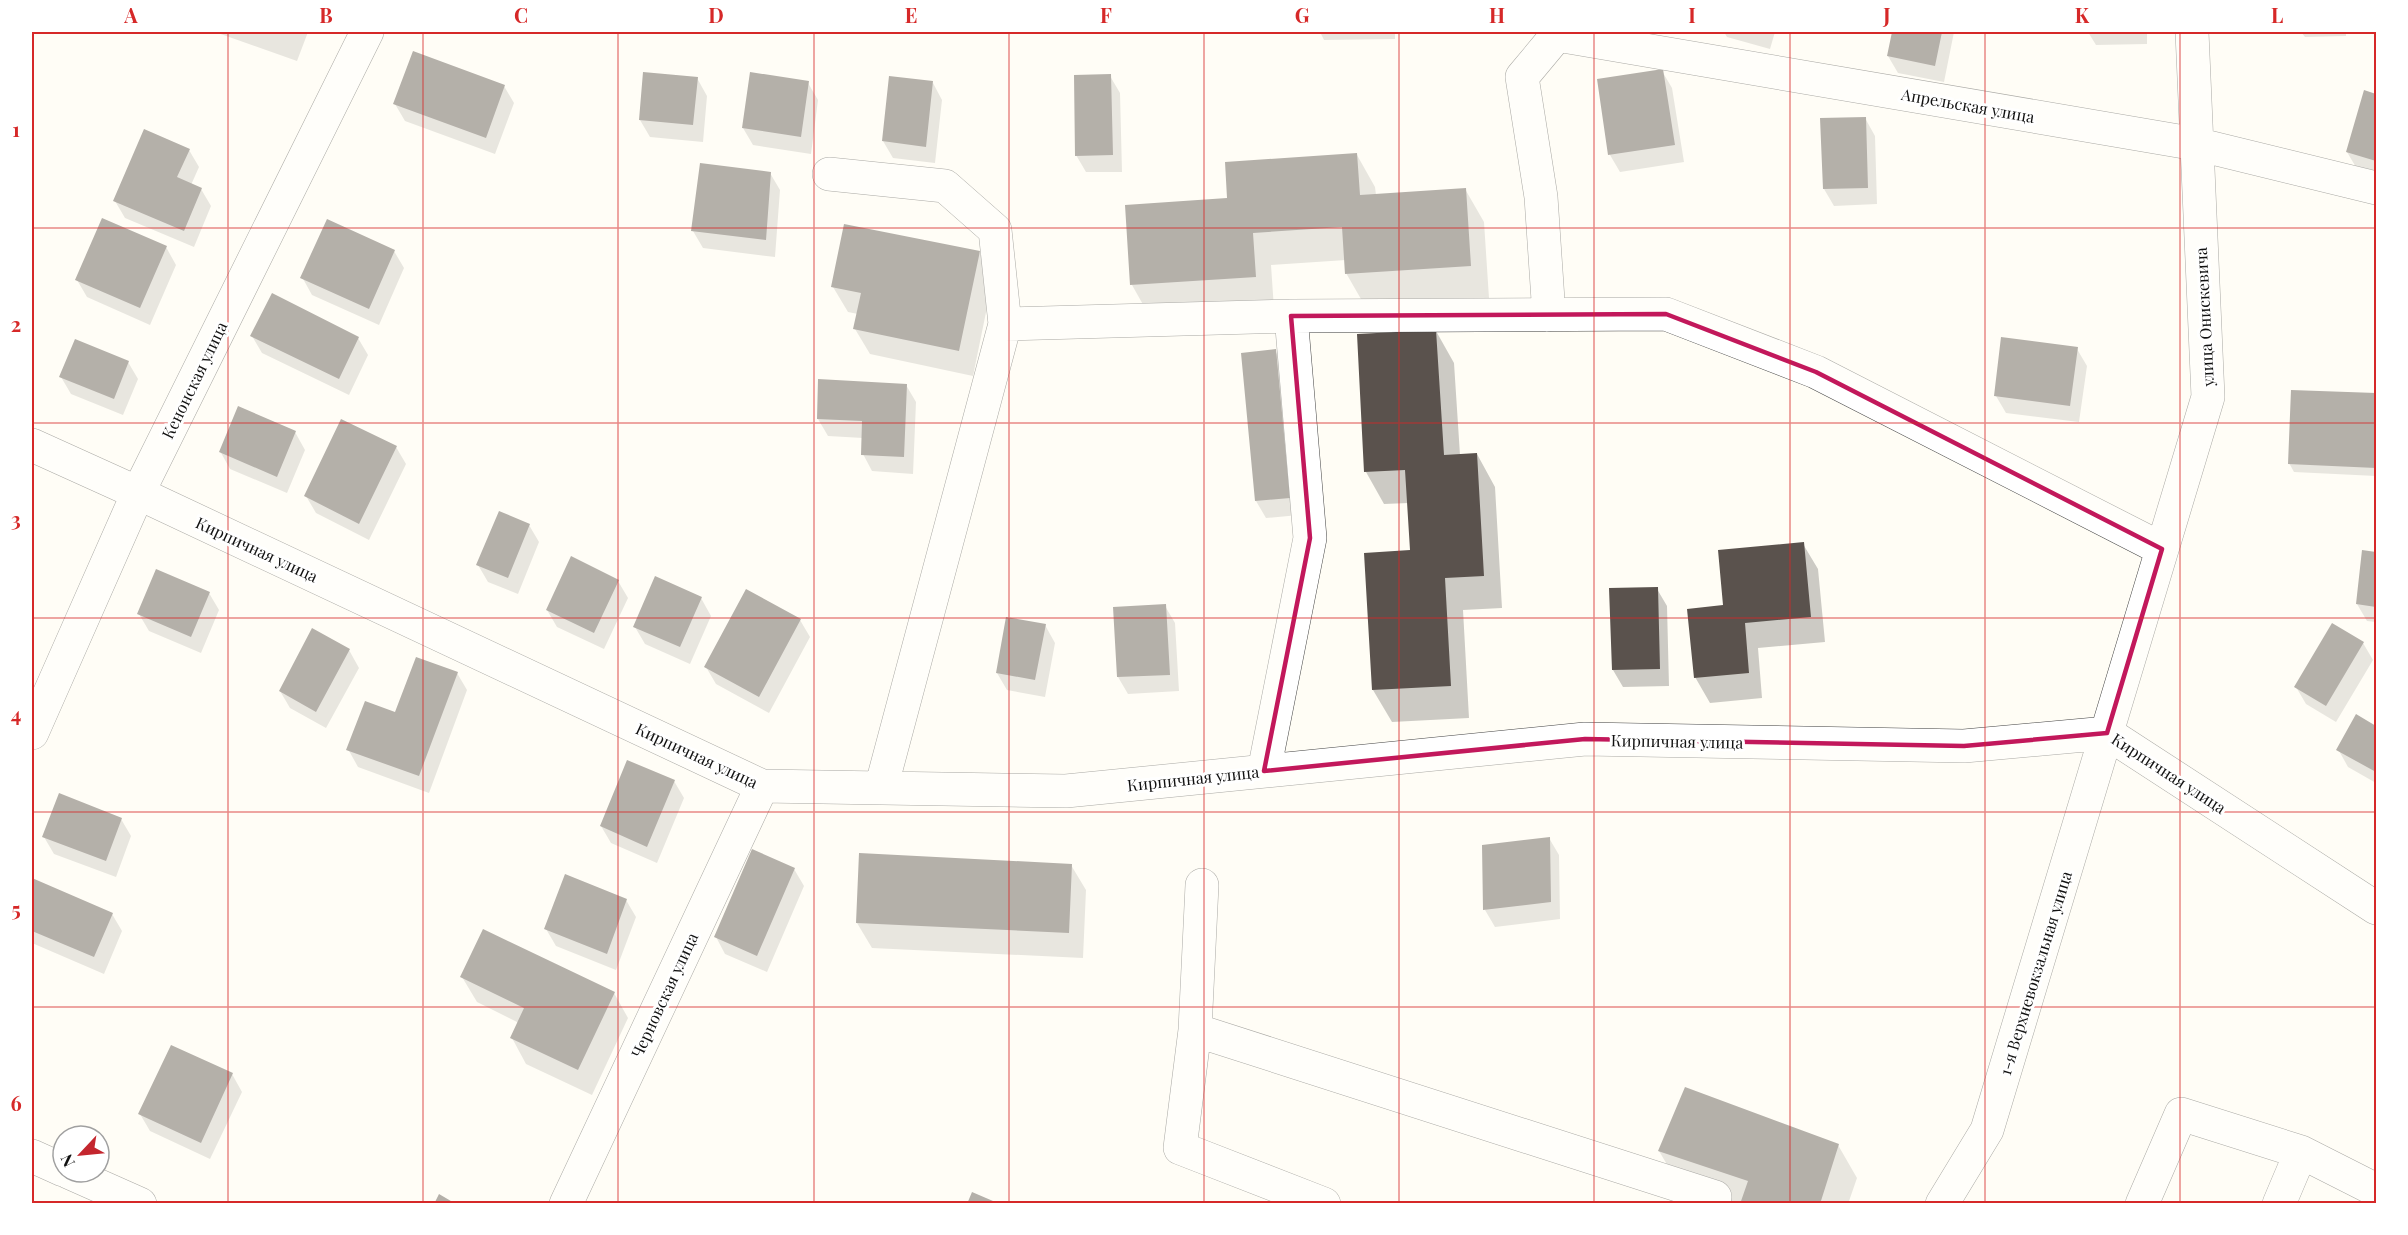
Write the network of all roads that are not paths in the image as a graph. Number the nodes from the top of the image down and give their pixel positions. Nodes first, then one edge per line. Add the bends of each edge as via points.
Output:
1 (367, 32) edge
2 (2192, 32) edge
3 (2196, 144) junction
4 (829, 174) dead end
5 (2376, 188) edge
6 (1550, 315) junction
7 (1291, 316) junction
8 (1005, 324) junction
9 (32, 445) edge
10 (138, 493) junction
11 (2162, 549) junction
12 (32, 733) edge
13 (2107, 733) junction
14 (1264, 771) junction
15 (762, 786) junction
16 (881, 788) junction
17 (1202, 885) dead end
18 (2376, 908) edge
19 (1195, 1030) junction
20 (2301, 1152) junction
21 (32, 1156) edge
22 (51, 1165) edge
23 (96, 1184) edge
24 (2376, 1190) edge
25 (140, 1203) edge
26 (566, 1203) edge
27 (1324, 1203) edge
28 (1712, 1203) edge
29 (1942, 1203) edge
30 (2142, 1203) edge
31 (2279, 1203) edge

1 - 10 street, Кенонская улица
2 - 3 street, улица Онискевича
3 - 5 street, Апрельская улица
3 - 6 street, Апрельская улица via 1557,35 1522,77 1541,197
3 - 11 street, улица Онискевича via 2208,397
4 - 8 street via 945,186 994,230
6 - 7 street
6 - 11 street via 1666,314 1816,372
7 - 8 street
7 - 14 street via 1310,538
8 - 16 street
9 - 10 street, Кирпичная улица
10 - 12 street, Кенонская улица
10 - 15 street, Кирпичная улица
11 - 13 street, улица Онискевича
13 - 14 street, Кирпичная улица via 1964,746 1585,739
13 - 18 street, Кирпичная улица
13 - 29 street, 1-я Верхневокзальная улица via 1987,1130
14 - 16 street, Кирпичная улица via 1066,791
15 - 16 street, Кирпичная улица
15 - 26 street, Черновская улица
17 - 19 street
19 - 27 street via 1180,1148
19 - 28 street via 1715,1197
20 - 24 street
20 - 30 street via 2181,1114
20 - 31 street
21 - 22 street
23 - 25 street

